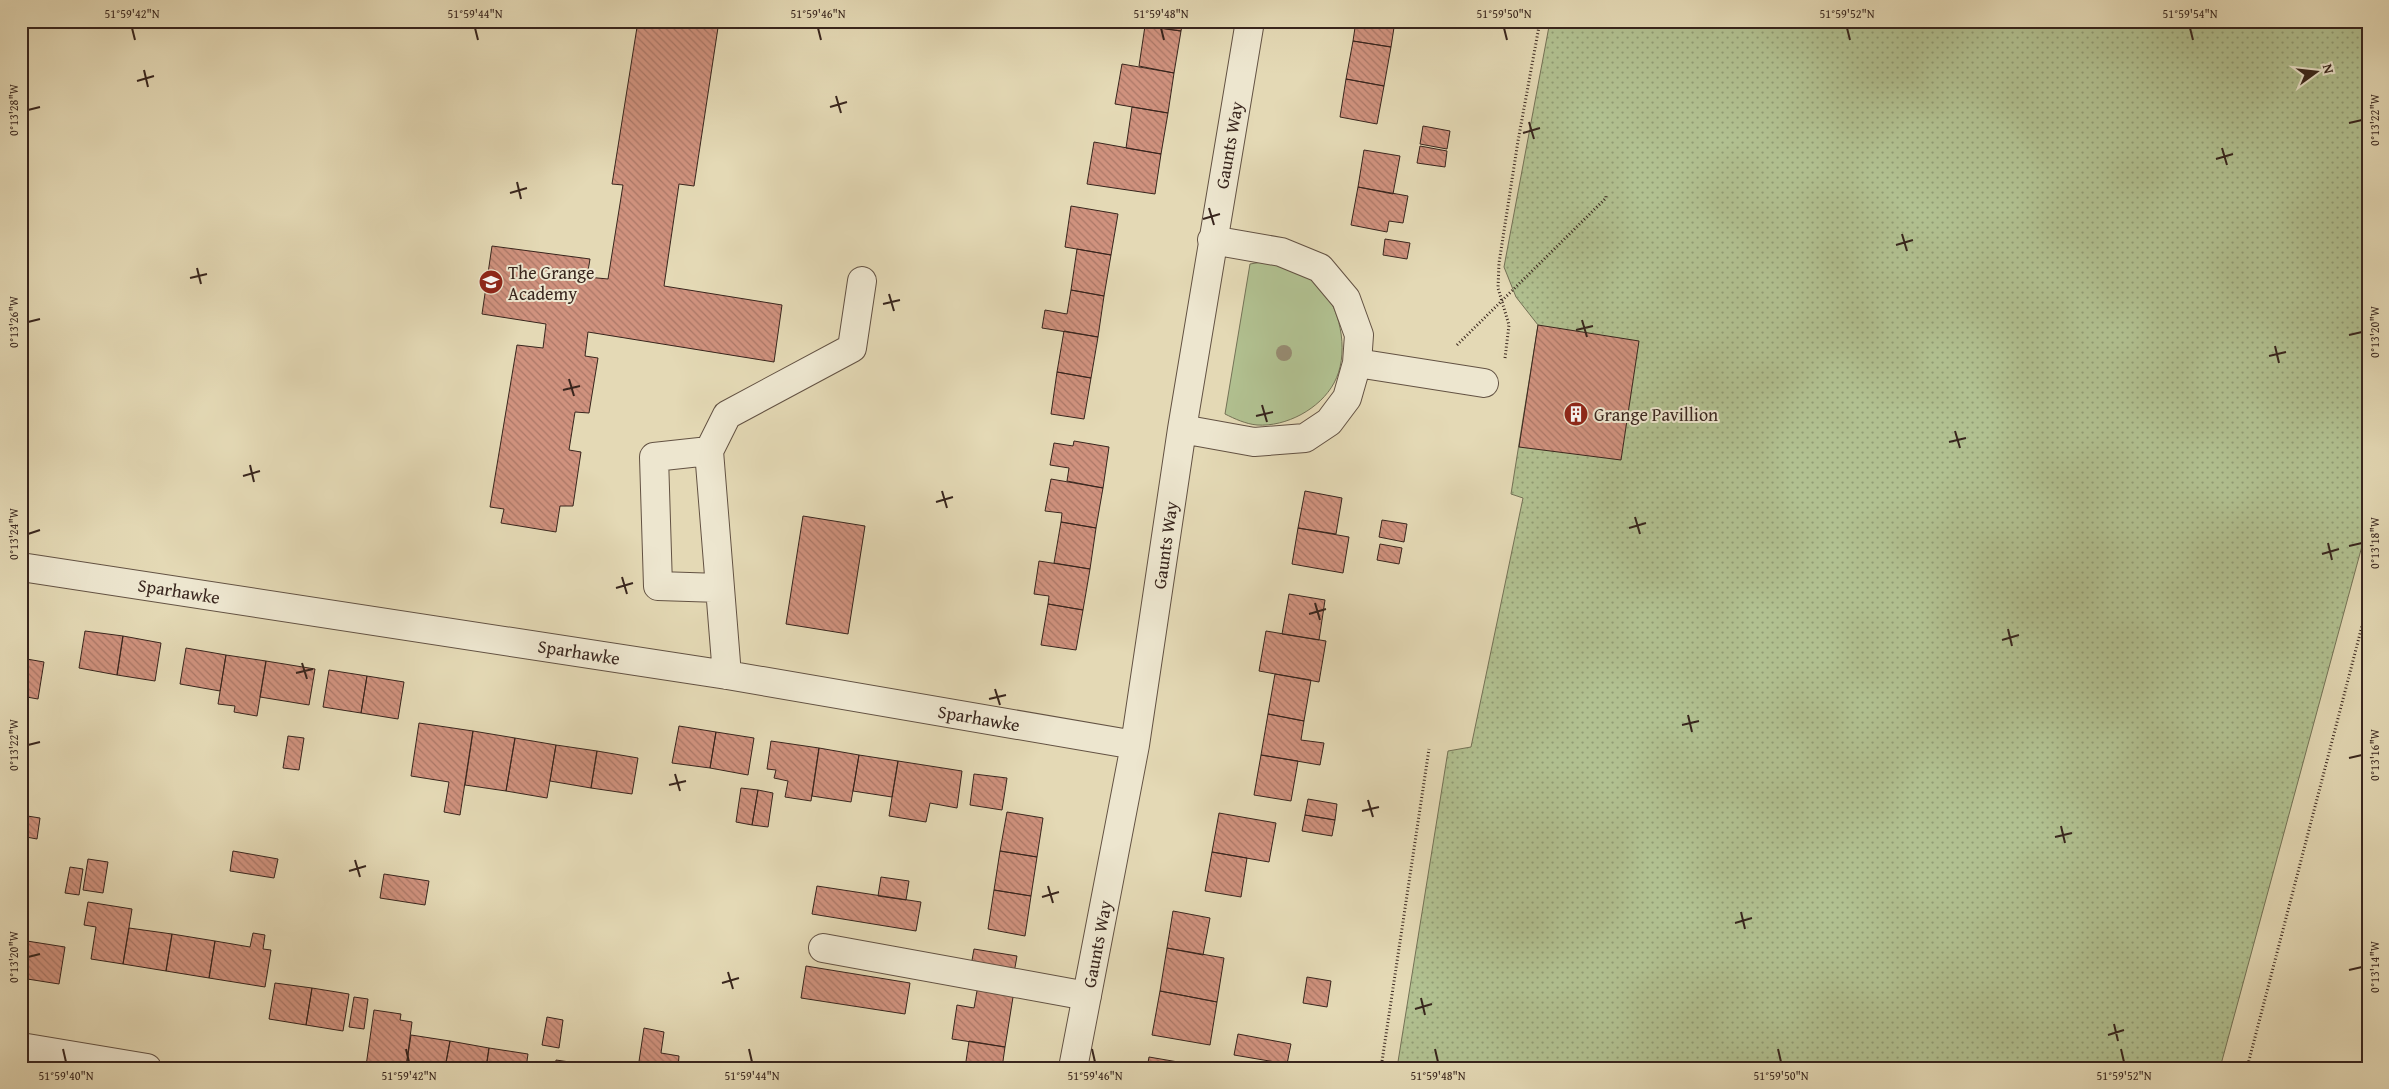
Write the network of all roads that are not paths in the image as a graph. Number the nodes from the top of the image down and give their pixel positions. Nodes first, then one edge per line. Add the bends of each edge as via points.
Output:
1 (1250, 21) edge
2 (1212, 240) junction
3 (862, 280) dead end
4 (1357, 363) junction
5 (1484, 383) road end
6 (1182, 429) junction
7 (709, 451) junction
8 (21, 567) edge
9 (720, 588) junction
10 (727, 675) junction
11 (1136, 745) junction
12 (823, 948) dead end
13 (1087, 996) junction
14 (21, 1047) edge
15 (147, 1068) edge
16 (1073, 1068) edge

1 - 2 street, Gaunts Way
2 - 4 street via 1281,252 1320,268 1346,299 1359,336
2 - 6 street, Gaunts Way
3 - 7 street via 852,348 727,415
4 - 5 street
4 - 6 street via 1348,398 1329,422 1305,438 1254,442
6 - 11 street, Gaunts Way
7 - 9 street
7 - 9 street via 654,457 658,586
8 - 10 street, Sparhawke
9 - 10 street
10 - 11 street, Sparhawke
11 - 13 street, Gaunts Way
12 - 13 street
13 - 16 street, Gaunts Way
14 - 15 street

